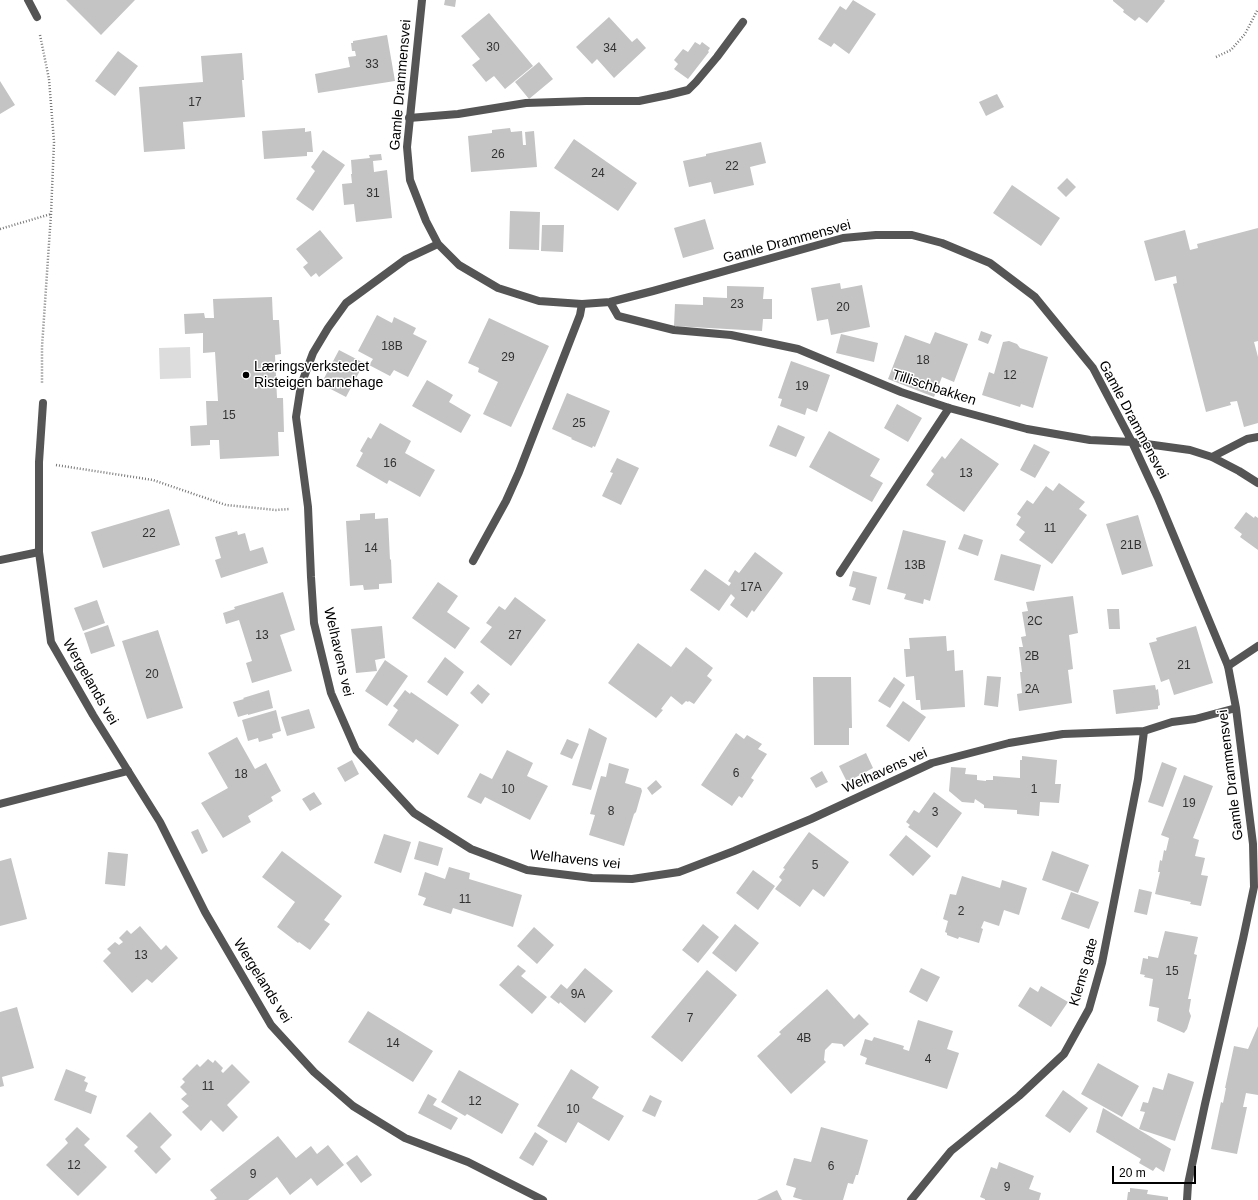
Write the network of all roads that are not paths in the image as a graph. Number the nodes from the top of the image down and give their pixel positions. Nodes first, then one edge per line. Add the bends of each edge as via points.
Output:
1 (28, 0) edge
2 (422, 0) edge
3 (37, 17) road end
4 (743, 22) dead end
5 (409, 118) junction
6 (438, 244) junction
7 (610, 302) junction
8 (582, 304) junction
9 (43, 403) road end
10 (949, 408) junction
11 (1258, 437) edge
12 (1132, 442) junction
13 (1212, 457) junction
14 (1258, 482) edge
15 (39, 552) junction
16 (0, 560) edge
17 (473, 561) dead end
18 (840, 573) dead end
19 (1258, 646) edge
20 (1228, 666) junction
21 (1236, 708) junction
22 (1144, 731) junction
23 (128, 771) junction
24 (0, 804) edge
25 (543, 1200) edge
26 (911, 1200) edge
27 (1187, 1200) edge

1 - 3 street
2 - 5 street, Gamle Drammensvei
4 - 5 street via 688,90 639,101 526,104
5 - 6 street, Gamle Drammensvei via 407,147 410,180
6 - 8 street, Gamle Drammensvei via 459,265 498,288 539,301
6 - 22 street, Welhavens vei via 406,260 346,303 313,353 301,385 296,417 308,507 314,623 331,693 356,750 414,813 471,849 527,870 592,878 626,879 680,872 790,828 932,763 1009,743 1063,734
7 - 8 street, Gamle Drammensvei
7 - 10 street, Tillischbakken via 618,316 674,330 731,335 798,349 901,392
7 - 12 street, Gamle Drammensvei via 843,238 876,234 912,235 942,242 990,263 1035,297 1093,368
8 - 17 street via 519,472
9 - 15 street, Wergelands vei via 39,462
10 - 12 street, Tillischbakken via 1027,429 1090,440
10 - 18 street
11 - 13 street via 1247,439
12 - 13 street, Tillischbakken via 1190,450
12 - 20 street, Gamle Drammensvei
13 - 14 street, Tillischbakken
15 - 16 street
15 - 23 street, Wergelands vei via 51,642
19 - 20 street
20 - 21 street, Gamle Drammensvei
21 - 22 street, Welhavens vei
21 - 27 street, Gamle Drammensvei via 1253,844 1254,888 1205,1104
22 - 26 street, Klems gate via 1138,779 1102,963 1089,1009 1064,1054 1019,1096 951,1151
23 - 24 street
23 - 25 street, Wergelands vei via 160,822 205,912 271,1025 314,1072 353,1106 405,1138 468,1162

